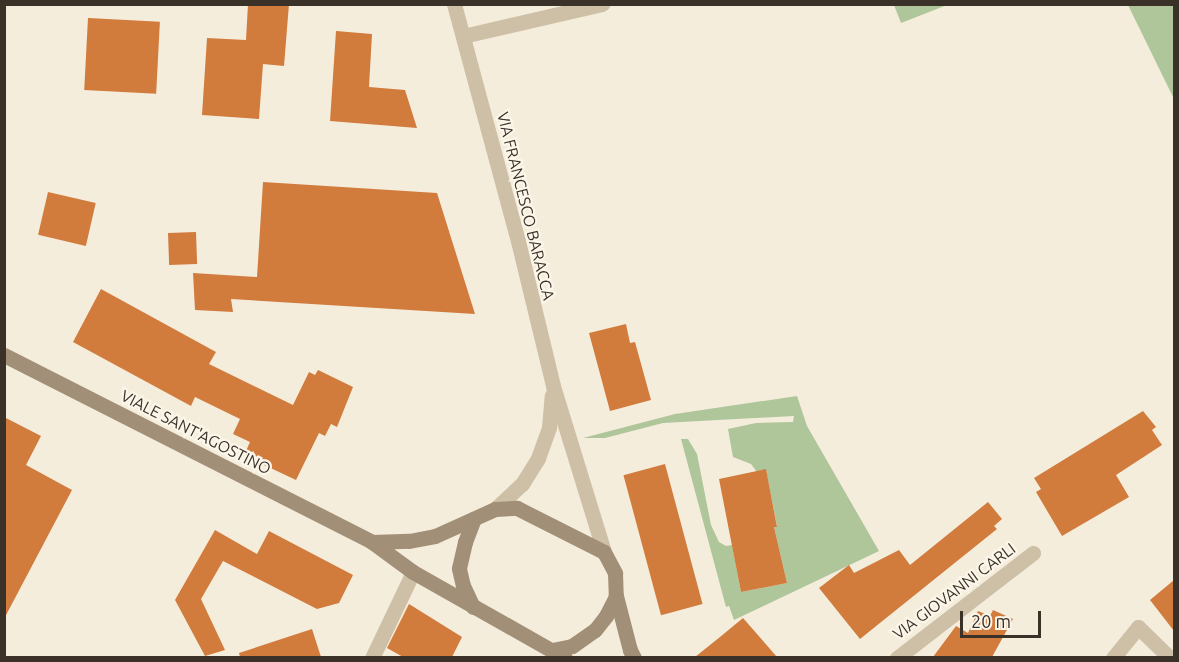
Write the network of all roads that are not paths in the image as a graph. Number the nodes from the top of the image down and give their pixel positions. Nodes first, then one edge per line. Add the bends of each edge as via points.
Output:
1 (454, 4) edge
2 (602, 4) edge
3 (463, 36) junction
4 (4, 356) edge
5 (553, 386) junction
6 (495, 509) junction
7 (474, 519) junction
8 (372, 542) junction
9 (604, 552) junction
10 (1033, 553) dead end
11 (413, 572) junction
12 (616, 596) junction
13 (473, 607) junction
14 (559, 654) edge
15 (372, 657) edge
16 (634, 657) edge
17 (897, 657) edge
18 (1113, 657) edge
19 (1170, 657) edge

1 - 3 street, VIA FRANCESCO BARACCA
2 - 3 street
3 - 5 street, VIA FRANCESCO BARACCA
4 - 8 main road, VIALE SANT'AGOSTINO
5 - 6 street, VIA FRANCESCO BARACCA via 549,427 538,458 522,484
5 - 9 street, VIA FRANCESCO BARACCA
6 - 7 main road, VIALE SANT'AGOSTINO
6 - 9 main road, VIALE SANT'AGOSTINO via 518,508
7 - 8 main road, VIALE SANT'AGOSTINO via 435,536
7 - 13 main road via 459,567
8 - 11 main road, VIALE SANT'AGOSTINO
9 - 12 main road via 615,573
10 - 17 street, VIA GIOVANNI CARLI
11 - 13 main road, VIALE SANT'AGOSTINO
11 - 15 street
12 - 14 main road, VIALE SANT'AGOSTINO via 595,630
12 - 16 main road
13 - 14 main road, VIALE SANT'AGOSTINO
18 - 19 street via 1138,627

